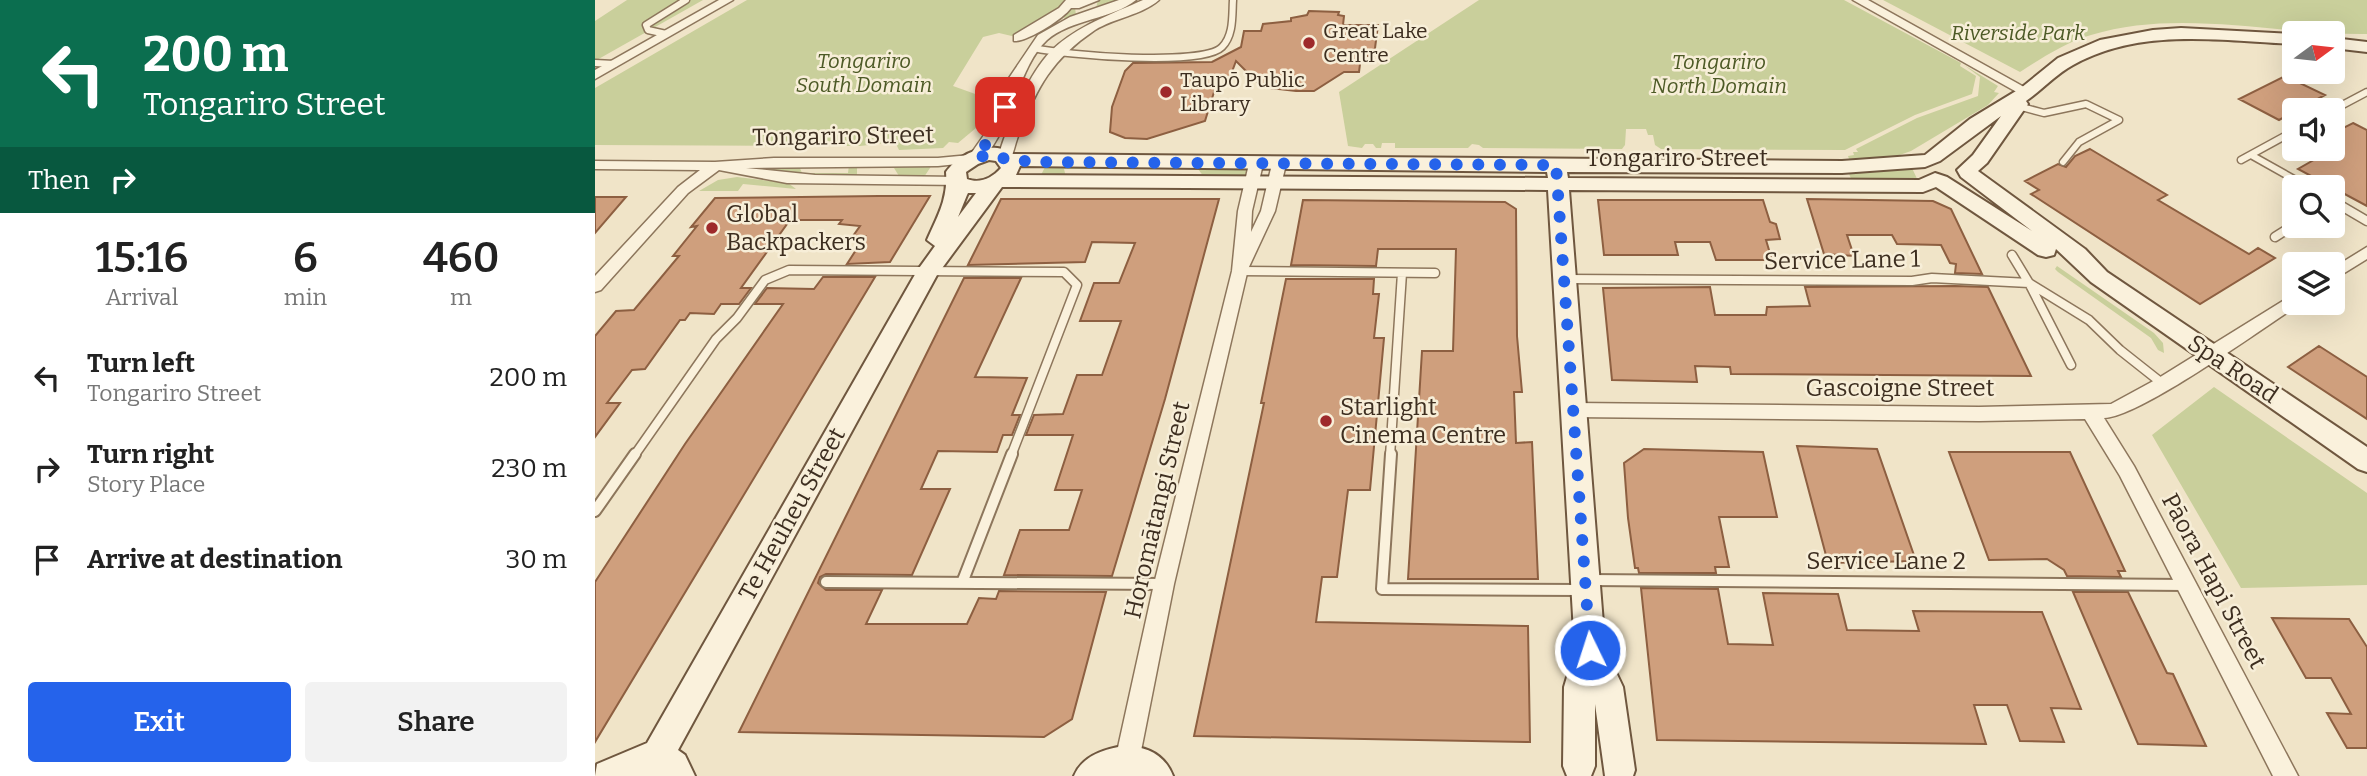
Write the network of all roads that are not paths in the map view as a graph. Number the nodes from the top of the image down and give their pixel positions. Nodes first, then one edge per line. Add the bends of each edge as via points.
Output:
1 (686, 0) edge
2 (727, 0) edge
3 (1096, 0) edge
4 (1127, 0) edge
5 (1150, 0) edge
6 (1233, 0) edge
7 (1859, 0) edge
8 (666, 34) junction
9 (2282, 38) edge
10 (2367, 41) edge
11 (2345, 42) edge
12 (2345, 44) edge
13 (2367, 47) edge
14 (1034, 48) junction
15 (1056, 53) junction
16 (595, 63) edge
17 (614, 64) junction
18 (595, 75) edge
19 (2367, 92) edge
20 (2023, 99) junction
21 (2345, 104) edge
22 (2282, 138) edge
23 (2251, 155) junction
24 (974, 158) junction
25 (1007, 158) junction
26 (2241, 160) dead end
27 (2063, 162) dead end
28 (595, 165) edge
29 (715, 166) junction
30 (1933, 169) junction
31 (1968, 171) junction
32 (1254, 173) junction
33 (1277, 173) junction
34 (1557, 174) junction
35 (2287, 175) edge
36 (996, 182) junction
37 (958, 183) junction
38 (2345, 208) edge
39 (2367, 221) edge
40 (2282, 233) edge
41 (2275, 237) dead end
42 (2367, 252) edge
43 (2012, 255) dead end
44 (2345, 267) edge
45 (928, 271) junction
46 (1240, 271) junction
47 (1402, 273) junction
48 (1435, 273) dead end
49 (2099, 277) junction
50 (599, 279) edge
51 (1563, 279) junction
52 (2029, 283) junction
53 (2282, 308) edge
54 (2210, 354) junction
55 (2071, 365) dead end
56 (2162, 384) junction
57 (1573, 410) junction
58 (2091, 413) junction
59 (2367, 461) edge
60 (595, 511) edge
61 (826, 582) dead end
62 (962, 583) junction
63 (1164, 584) junction
64 (1585, 585) junction
65 (2186, 585) junction
66 (1590, 650) junction
67 (1127, 761) junction
68 (667, 767) edge
69 (1573, 771) edge
70 (1623, 773) edge
71 (609, 776) edge
72 (1090, 776) edge
73 (1157, 776) edge
74 (2286, 776) edge

1 - 8 lane via 646,25 648,30
2 - 8 street
3 - 3 street via 1075,6 1068,3 1018,38 1063,12
4 - 14 street via 1063,25
5 - 15 street via 1093,26
6 - 15 lane via 1227,41 1219,50 1191,57
7 - 20 street
8 - 17 street
9 - 20 street, Tongariro Street via 2181,33 2122,40 2079,53
10 - 11 street
12 - 13 street
14 - 15 lane
14 - 24 street via 1011,86 996,128
15 - 25 street via 1035,84 1009,141
16 - 17 lane
17 - 18 street
19 - 21 lane
20 - 27 lane via 2033,113 2049,115 2086,104 2119,120 2079,142
20 - 30 street, Tongariro Street via 1977,123
20 - 31 street, Tongariro Street
22 - 23 lane
23 - 26 lane
23 - 35 lane
24 - 25 street, Tongariro Street
24 - 29 street, Tongariro Street
24 - 37 street, Te Heuheu Street via 956,172
25 - 32 street, Tongariro Street
25 - 36 street, Te Heuheu Street via 1010,170
28 - 29 street, Tongariro Street
29 - 37 street, Tongariro Street via 808,180
29 - 50 street via 681,193
30 - 31 street, Spa Road via 1957,160
30 - 34 street, Tongariro Street via 1923,186
30 - 49 street, Spa Road via 2067,264
31 - 49 street, Spa Road via 2077,254
32 - 33 street, Tongariro Street
32 - 36 street, Tongariro Street
32 - 46 street, Horomātangi Street via 1245,211
33 - 34 street, Tongariro Street
33 - 46 street, Horomātangi Street via 1261,230
34 - 51 street
36 - 37 street, Tongariro Street via 972,187
36 - 45 street, Te Heuheu Street
37 - 45 street, Te Heuheu Street
38 - 39 lane
40 - 41 lane
42 - 44 street
43 - 52 lane
45 - 60 lane via 789,270 765,280 716,340
45 - 62 lane via 1064,272 1077,285
45 - 68 street, Te Heuheu Street
46 - 47 lane
46 - 63 street, Horomātangi Street
47 - 48 lane
47 - 64 lane, Service Lane 2 via 1382,589
49 - 54 street, Spa Road
51 - 52 lane, Service Lane 1 via 1932,278
51 - 57 street
52 - 55 lane
52 - 56 lane via 2089,320
53 - 54 street, Gascoigne Street
54 - 56 street, Gascoigne Street
54 - 59 street, Spa Road
56 - 58 street, Gascoigne Street via 2114,411
57 - 58 street, Gascoigne Street
57 - 64 street
58 - 65 street, Pāora Hapi Street
61 - 62 lane
62 - 63 lane
63 - 67 street, Horomātangi Street
64 - 65 lane, Service Lane 2
64 - 66 street
65 - 74 street, Pāora Hapi Street
66 - 69 street via 1579,687
66 - 70 street via 1608,687
67 - 72 street
67 - 73 street via 1142,763
68 - 71 street via 624,766
69 - 70 street via 1593,763

